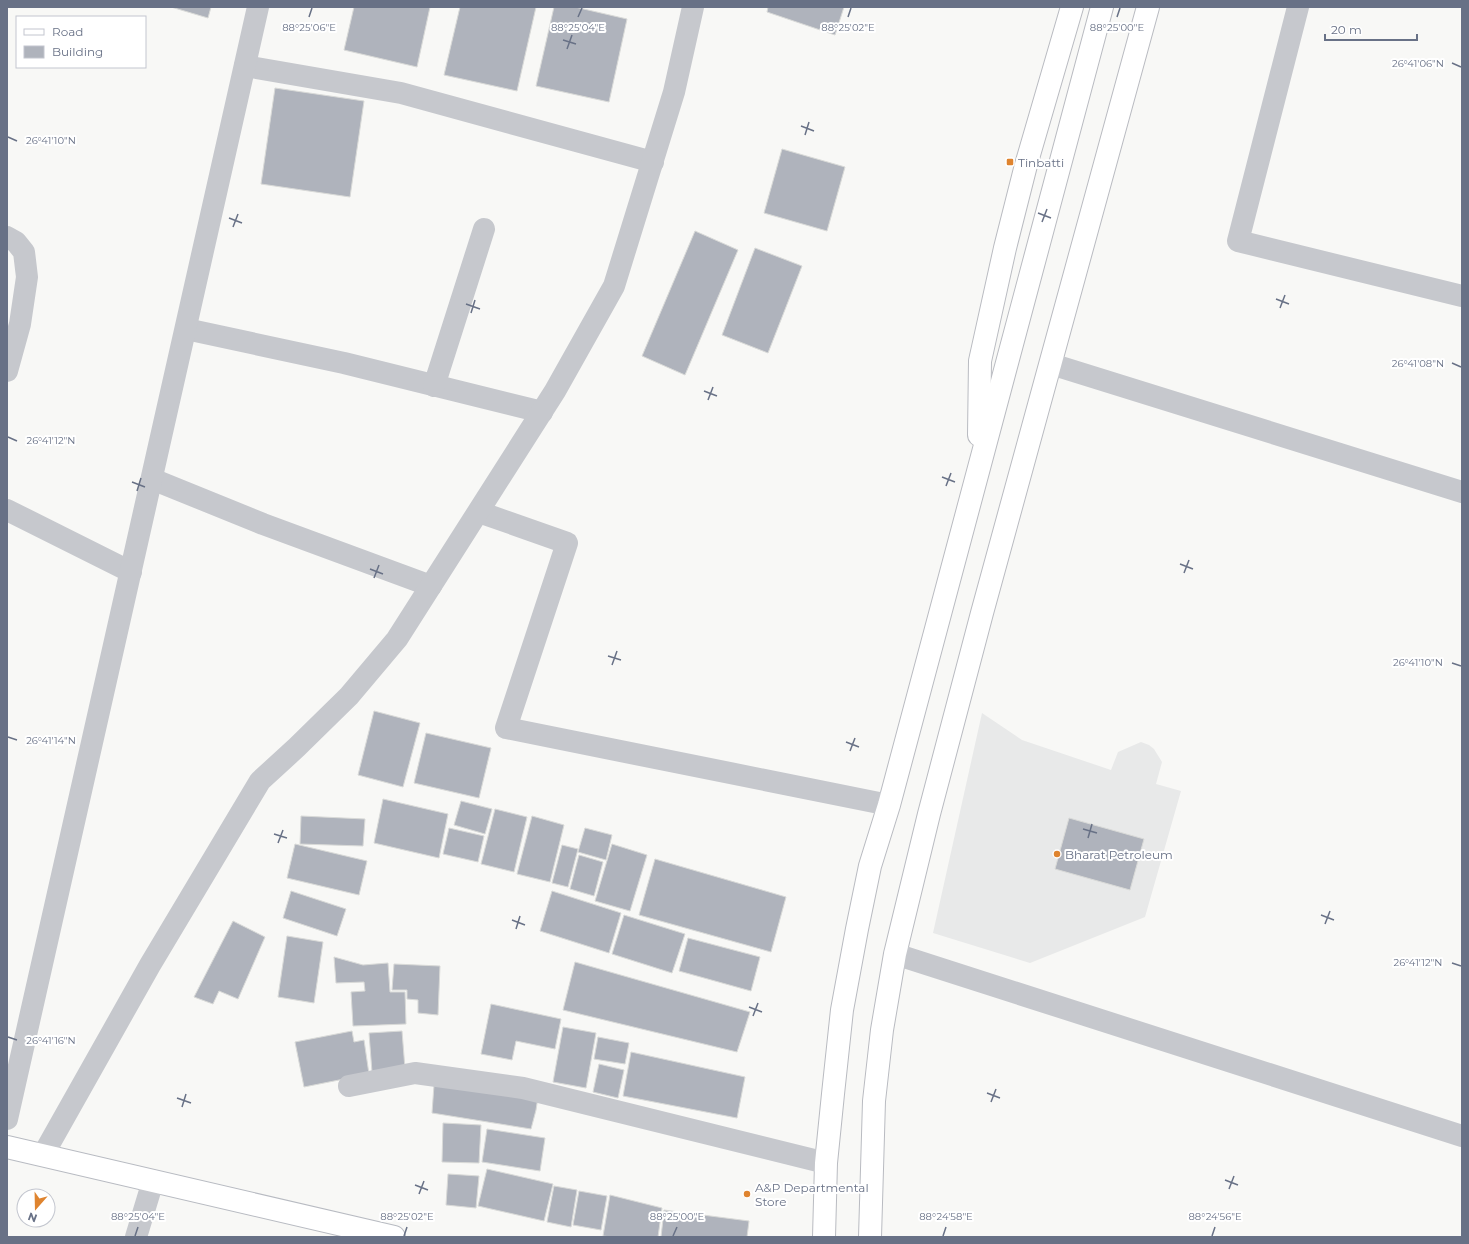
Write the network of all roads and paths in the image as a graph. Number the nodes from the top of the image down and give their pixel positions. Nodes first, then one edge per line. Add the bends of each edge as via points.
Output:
1 (258, 7) edge
2 (693, 7) edge
3 (1072, 7) edge
4 (1102, 7) edge
5 (1148, 7) edge
6 (1298, 7) edge
7 (245, 66) junction
8 (653, 162) junction
9 (484, 229) dead end
10 (7, 237) edge
11 (1462, 296) edge
12 (186, 329) junction
13 (1050, 364) junction
14 (7, 371) edge
15 (434, 386) junction
16 (542, 412) junction
17 (979, 468) junction
18 (152, 479) junction
19 (1462, 492) edge
20 (7, 510) edge
21 (479, 512) junction
22 (131, 572) junction
23 (432, 586) junction
24 (889, 805) junction
25 (895, 954) junction
26 (349, 1086) dead end
27 (7, 1119) edge
28 (1462, 1136) edge
29 (7, 1147) edge
30 (43, 1155) junction
31 (826, 1163) junction
32 (153, 1181) junction
33 (356, 1233) edge
34 (823, 1236) edge
35 (136, 1237) edge
36 (394, 1237) edge
37 (870, 1237) edge

1 - 7 street
2 - 8 street via 674,92
3 - 17 main road via 1022,180 980,361
4 - 17 main road
5 - 13 main road
6 - 11 street via 1238,241
7 - 8 street via 401,93
7 - 12 street
8 - 16 street via 614,286
9 - 15 street
10 - 14 street via 16,242 24,252 26,277 20,324
12 - 15 street via 344,363
12 - 18 street
13 - 19 street
13 - 25 main road via 931,807
15 - 16 street
16 - 21 street
17 - 24 main road
18 - 22 street
18 - 23 street via 263,524
20 - 22 street
21 - 23 street
21 - 24 street via 567,543 506,728
22 - 27 street
23 - 30 street via 398,639 349,696 260,781 150,965
24 - 31 main road via 870,866 842,1010
25 - 28 street
25 - 37 main road via 882,1030 874,1101
26 - 31 street via 415,1073 524,1088
29 - 30 main road
30 - 32 main road
31 - 34 main road
32 - 33 main road
32 - 35 street
33 - 36 main road

